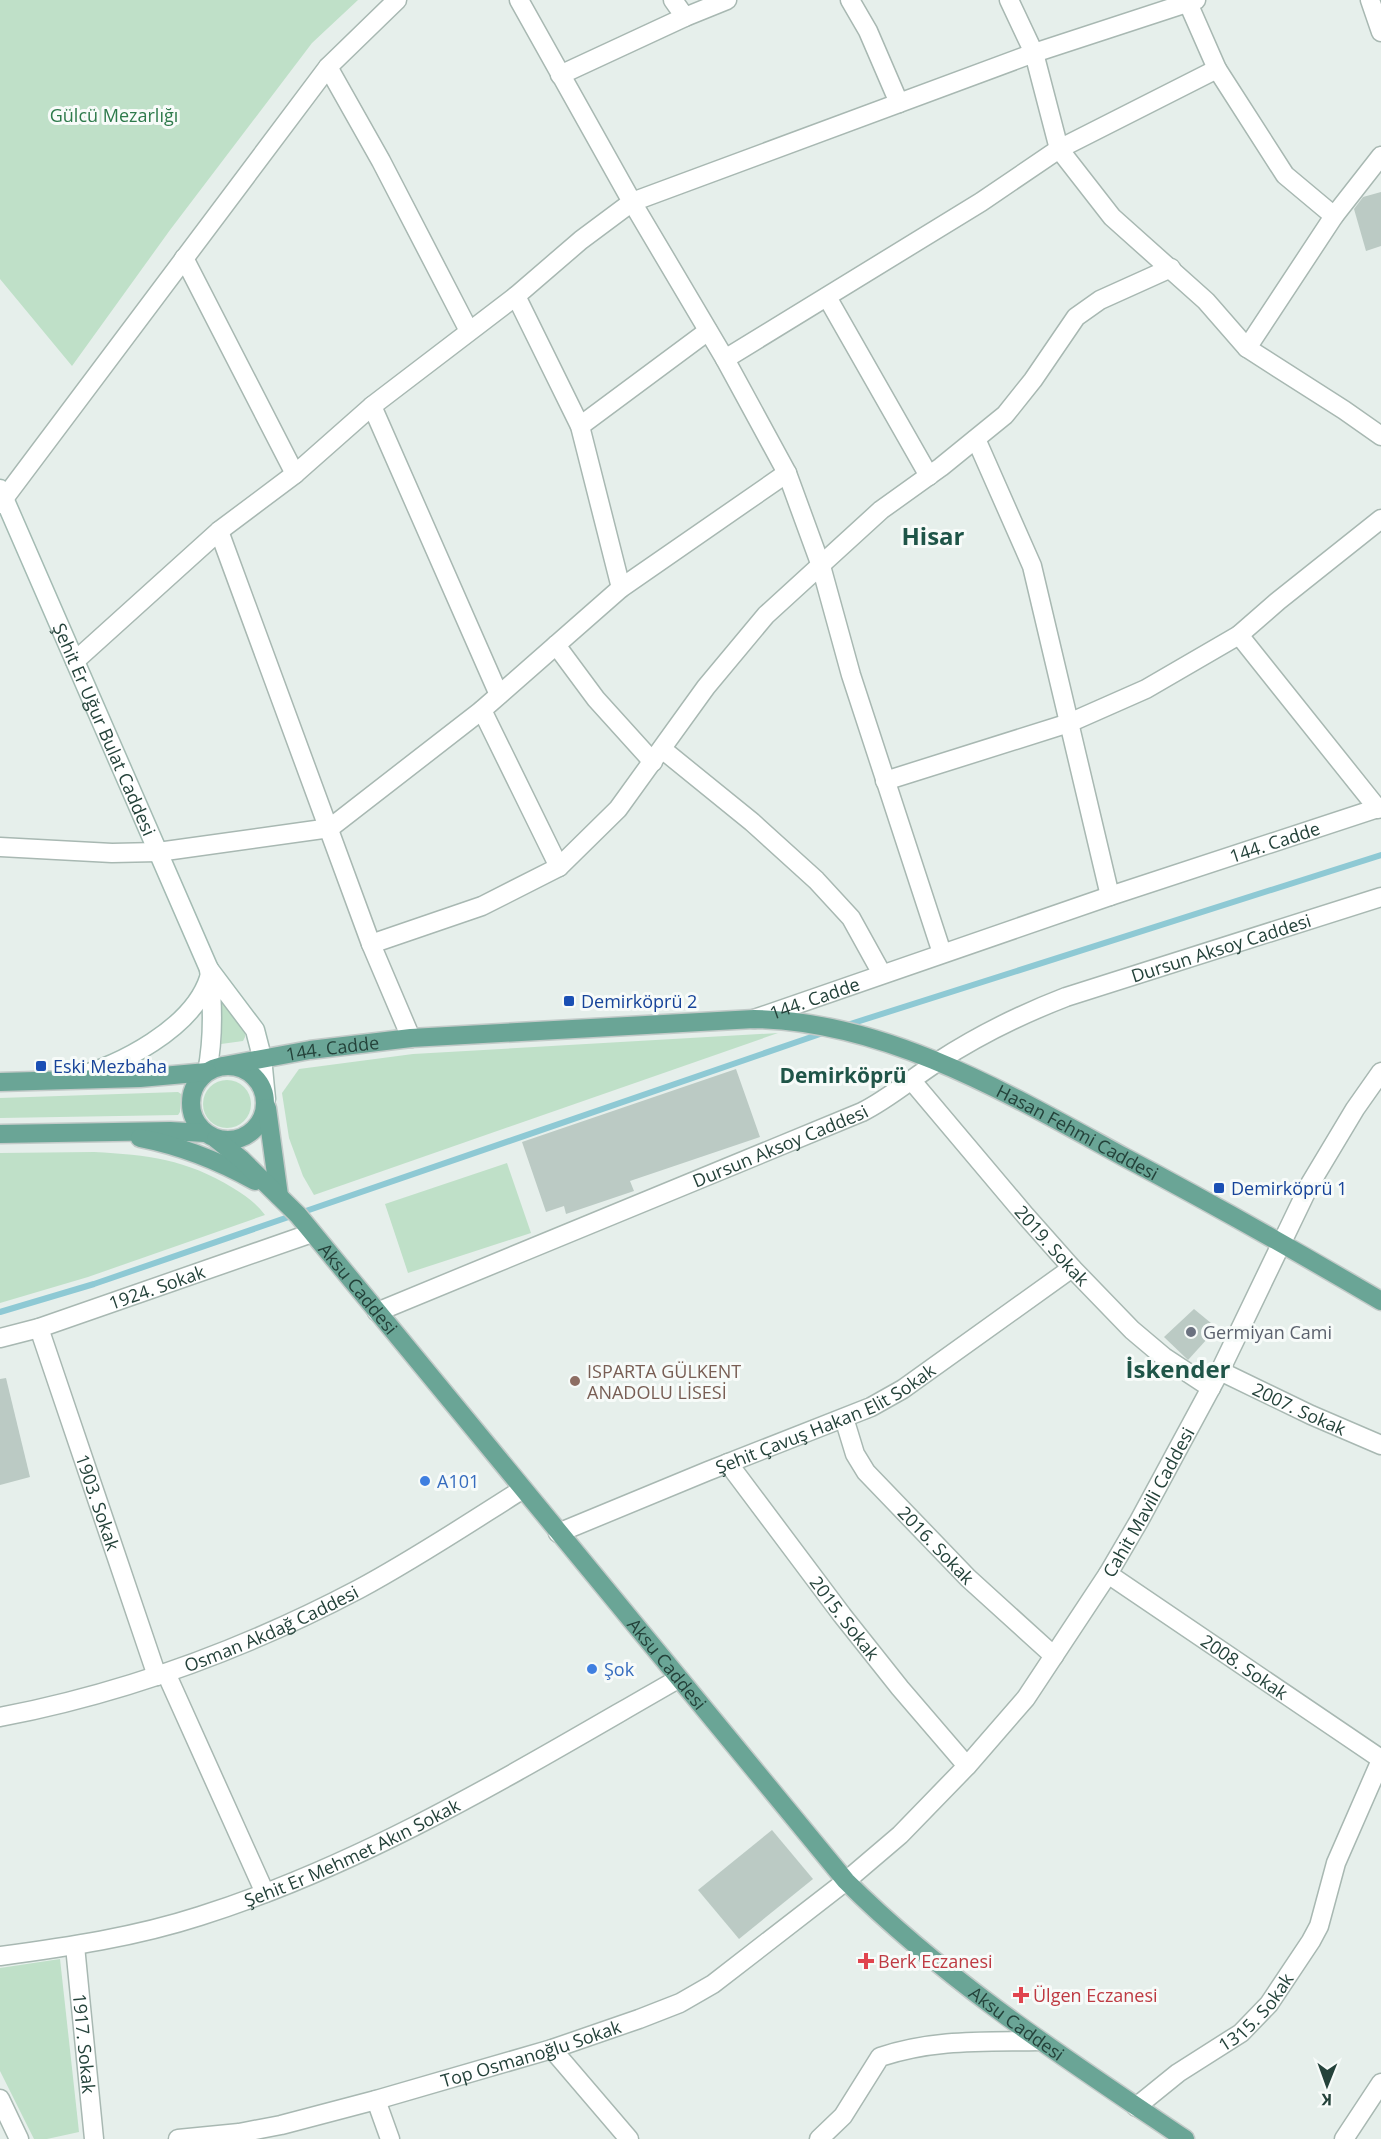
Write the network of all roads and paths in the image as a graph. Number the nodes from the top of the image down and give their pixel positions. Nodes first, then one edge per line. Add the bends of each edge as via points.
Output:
1 (396, 0) edge
2 (519, 0) edge
3 (673, 0) edge
4 (727, 0) edge
5 (850, 0) edge
6 (1009, 0) edge
7 (1370, 0) edge
8 (1192, 1) edge
9 (685, 17) junction
10 (1381, 32) edge
11 (1034, 53) junction
12 (328, 67) junction
13 (1217, 69) junction
14 (560, 75) junction
15 (899, 103) junction
16 (1059, 149) junction
17 (1381, 156) edge
18 (632, 202) junction
19 (1334, 216) junction
20 (184, 258) junction
21 (1171, 268) junction
22 (516, 296) junction
23 (827, 297) junction
24 (469, 331) junction
25 (708, 331) junction
26 (1247, 348) junction
27 (725, 359) junction
28 (372, 406) junction
29 (580, 426) junction
30 (1381, 436) edge
31 (976, 439) junction
32 (787, 473) junction
33 (295, 474) junction
34 (929, 476) junction
35 (1, 497) edge
36 (1378, 530) edge
37 (219, 531) junction
38 (821, 566) junction
39 (621, 588) junction
40 (1239, 635) junction
41 (556, 645) junction
42 (75, 661) junction
43 (499, 695) junction
44 (482, 710) junction
45 (1070, 723) junction
46 (658, 755) junction
47 (885, 781) junction
48 (1380, 808) edge
49 (330, 828) junction
50 (0, 847) edge
51 (158, 852) junction
52 (560, 867) junction
53 (1110, 896) junction
54 (1381, 897) edge
55 (371, 944) junction
56 (942, 953) junction
57 (210, 973) junction
58 (882, 974) junction
59 (754, 1019) junction
60 (411, 1038) junction
61 (262, 1057) junction
62 (937, 1062) junction
63 (215, 1069) junction
64 (1379, 1079) edge
65 (1, 1081) edge
66 (53, 1081) junction
67 (912, 1081) junction
68 (266, 1099) junction
69 (105, 1133) junction
70 (0, 1134) edge
71 (211, 1136) junction
72 (279, 1196) junction
73 (312, 1233) junction
74 (1281, 1242) junction
75 (1072, 1268) junction
76 (1381, 1301) edge
77 (377, 1312) junction
78 (39, 1328) junction
79 (0, 1338) edge
80 (1220, 1371) junction
81 (1211, 1388) junction
82 (844, 1418) junction
83 (1381, 1445) edge
84 (728, 1463) junction
85 (523, 1489) junction
86 (558, 1533) junction
87 (1108, 1574) junction
88 (1054, 1656) junction
89 (161, 1675) junction
90 (678, 1679) junction
91 (0, 1717) edge
92 (1381, 1759) edge
93 (967, 1767) junction
94 (846, 1881) junction
95 (265, 1893) junction
96 (75, 1946) junction
97 (0, 1956) edge
98 (1039, 2041) junction
99 (552, 2049) junction
100 (1381, 2083) edge
101 (0, 2099) edge
102 (376, 2100) junction
103 (1136, 2107) junction
104 (1172, 2136) edge
105 (19, 2139) edge
106 (94, 2139) edge
107 (178, 2139) edge
108 (390, 2139) edge
109 (629, 2139) edge
110 (819, 2139) edge
111 (1344, 2139) edge

1 - 12 street
2 - 14 street
3 - 9 street
4 - 9 street
5 - 15 street
6 - 11 street
7 - 10 street
8 - 11 street
8 - 13 street
9 - 14 street
11 - 15 street
11 - 16 street
12 - 20 street
12 - 24 street
13 - 16 street
13 - 19 street via 1286,175
14 - 18 street
15 - 18 street
16 - 21 street via 1112,217
16 - 23 street
17 - 19 street
18 - 22 street
18 - 25 street
19 - 26 street
20 - 33 street
20 - 35 street
21 - 26 street
21 - 31 street via 1100,300 1076,317 1005,416
22 - 24 street
22 - 29 street
23 - 27 street
23 - 34 street
24 - 28 street
25 - 27 street
25 - 29 street
26 - 30 street
27 - 32 street
28 - 33 street
28 - 43 street
29 - 39 street
31 - 34 street
31 - 45 street via 1032,566
32 - 38 street
32 - 39 street
33 - 37 street
34 - 38 street via 881,510
35 - 42 street, Şehit Er Uğur Bulat Caddesi
36 - 40 street via 1278,601
37 - 42 street
37 - 49 street
38 - 46 street via 766,615 706,687
38 - 47 street
39 - 41 street
40 - 45 street via 1146,689
40 - 48 street
41 - 43 street
41 - 46 street via 596,699
42 - 51 street, Şehit Er Uğur Bulat Caddesi
43 - 44 street
44 - 49 street
44 - 52 street
45 - 47 street
45 - 53 street
46 - 52 street via 618,809
46 - 58 street via 752,822 816,880 851,918
47 - 56 street
48 - 53 street, 144. Cadde
49 - 51 street
49 - 55 street
50 - 51 street
51 - 57 street, Şehit Er Uğur Bulat Caddesi
52 - 55 street via 482,906
53 - 56 street, 144. Cadde
54 - 62 street, Dursun Aksoy Caddesi via 1066,996 1007,1022
55 - 60 street
56 - 58 street, 144. Cadde
57 - 61 street, Şehit Er Uğur Bulat Caddesi via 255,1030
57 - 63 street, Şehit Er Uğur Bulat Caddesi
57 - 66 street via 196,1005 158,1038 110,1064
58 - 59 street, 144. Cadde
59 - 60 main road, 144. Cadde
59 - 62 main road, Hasan Fehmi Caddesi via 803,1022 854,1034
60 - 61 main road, 144. Cadde
61 - 63 main road, 144. Cadde
61 - 68 street, Şehit Er Uğur Bulat Caddesi
62 - 67 street, Dursun Aksoy Caddesi
62 - 74 main road, Hasan Fehmi Caddesi via 1039,1110
63 - 66 main road via 161,1077
63 - 68 main road via 235,1066 252,1074
63 - 71 main road via 194,1087 191,1099 197,1124
64 - 74 street, Cahit Mavili Caddesi via 1329,1152
65 - 66 main road
67 - 75 street, 2019. Sokak
67 - 77 street, Dursun Aksoy Caddesi via 862,1112
68 - 71 main road via 261,1123 252,1132 229,1141
68 - 72 main road
69 - 70 main road
69 - 71 main road via 170,1131
69 - 72 main road via 186,1150 228,1167
71 - 72 main road, Aksu Caddesi
72 - 73 main road, Aksu Caddesi
73 - 77 main road, Aksu Caddesi
73 - 78 street, 1924. Sokak
74 - 76 main road, Hasan Fehmi Caddesi
74 - 80 street, Cahit Mavili Caddesi
75 - 81 street, 2019. Sokak via 1147,1344
75 - 82 street, Şehit Çavuş Hakan Elit Sokak via 903,1389
77 - 85 main road, Aksu Caddesi
78 - 79 street, 1924. Sokak
78 - 89 street, 1903. Sokak
80 - 81 street, Cahit Mavili Caddesi
80 - 83 street, 2007. Sokak
81 - 87 street, Cahit Mavili Caddesi
82 - 84 street, Şehit Çavuş Hakan Elit Sokak
82 - 88 street, 2016. Sokak via 855,1454 866,1472 968,1578
84 - 86 street, Şehit Çavuş Hakan Elit Sokak
84 - 93 street, 2015. Sokak via 849,1624
85 - 86 main road, Aksu Caddesi
85 - 89 street, Osman Akdağ Caddesi via 399,1566 318,1610
86 - 90 main road, Aksu Caddesi
87 - 88 street, Cahit Mavili Caddesi
87 - 92 street, 2008. Sokak
88 - 93 street, Cahit Mavili Caddesi via 1026,1698
89 - 91 street, Osman Akdağ Caddesi
89 - 95 street, 1903. Sokak
90 - 94 main road, Aksu Caddesi
90 - 95 street, Şehit Er Mehmet Akın Sokak via 429,1820
92 - 103 street, 1315. Sokak via 1342,1846 1322,1918 1311,1941 1259,2017
93 - 94 street, Cahit Mavili Caddesi via 900,1835
94 - 98 main road, Aksu Caddesi via 914,1946
94 - 99 street, Top Osmanoğlu Sokak via 713,1984 680,2003
95 - 96 street, Şehit Er Mehmet Akın Sokak via 199,1917
96 - 97 street, Şehit Er Mehmet Akın Sokak
96 - 106 street, 1917. Sokak
98 - 103 main road, Aksu Caddesi
98 - 110 street via 935,2044 880,2057 843,2116
99 - 102 street, Top Osmanoğlu Sokak
99 - 109 street
100 - 111 street
101 - 105 street
102 - 107 street, Top Osmanoğlu Sokak via 271,2127
102 - 108 street
103 - 104 main road, Aksu Caddesi

